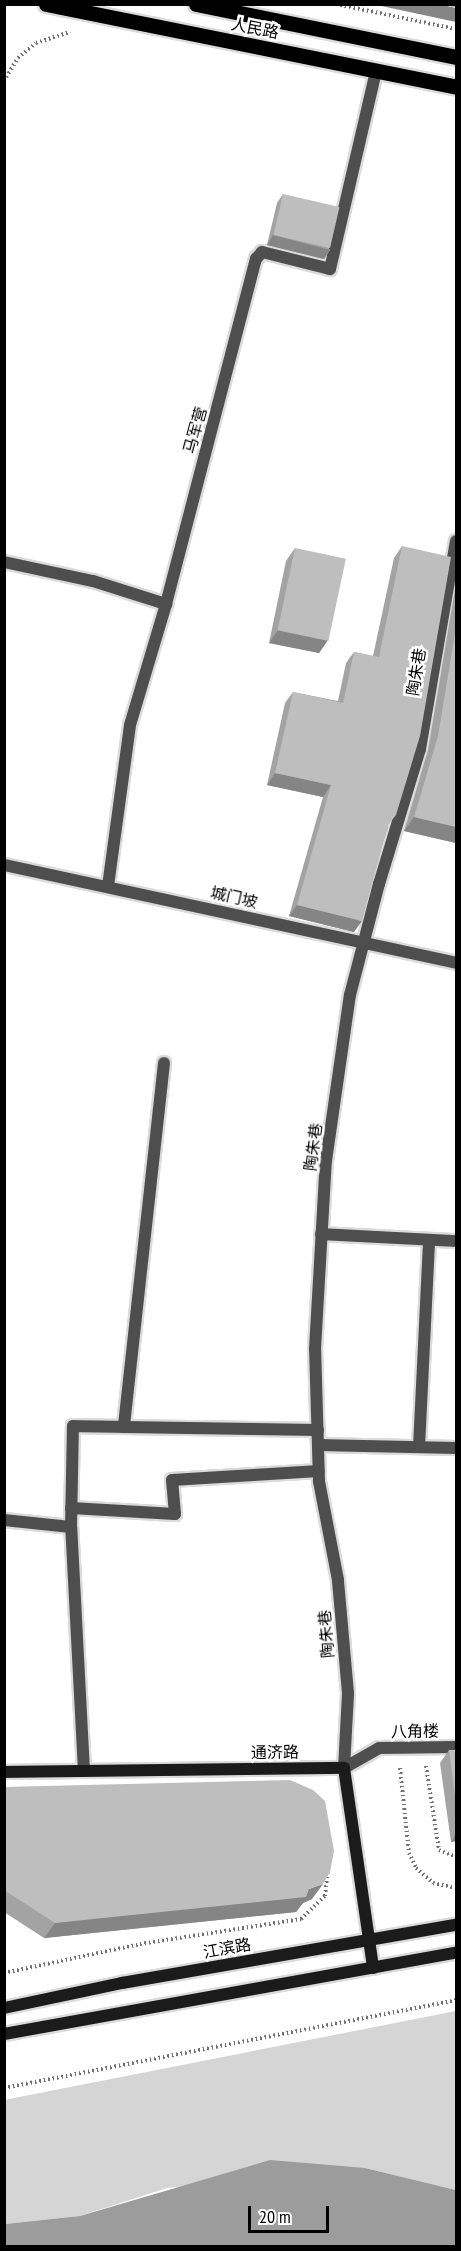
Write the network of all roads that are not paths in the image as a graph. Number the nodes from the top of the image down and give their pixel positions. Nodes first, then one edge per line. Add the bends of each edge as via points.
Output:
1 (46, 4) edge
2 (196, 4) edge
3 (456, 57) edge
4 (376, 70) junction
5 (456, 87) edge
6 (456, 541) edge
7 (4, 562) edge
8 (166, 604) junction
9 (4, 865) edge
10 (108, 885) junction
11 (364, 943) junction
12 (456, 963) edge
13 (164, 1063) dead end
14 (321, 1234) junction
15 (429, 1240) junction
16 (456, 1241) edge
17 (124, 1427) junction
18 (318, 1430) junction
19 (318, 1445) junction
20 (419, 1447) junction
21 (456, 1448) edge
22 (319, 1471) junction
23 (71, 1508) junction
24 (4, 1520) edge
25 (71, 1527) junction
26 (456, 1747) edge
27 (344, 1768) junction
28 (84, 1771) junction
29 (4, 1772) edge
30 (456, 1925) edge
31 (369, 1940) junction
32 (456, 1953) edge
33 (373, 1968) junction
34 (4, 2008) edge
35 (4, 2034) edge

1 - 4 main road, 人民路
2 - 3 main road, 人民路
4 - 5 main road, 人民路
4 - 8 lane, 马军营 via 330,269 262,252 256,259
6 - 11 lane, 陶朱巷 via 420,749
7 - 8 lane via 93,581
8 - 10 lane, 马军营 via 130,725
9 - 10 lane, 城门坡
10 - 11 lane, 城门坡
11 - 12 lane, 城门坡
11 - 14 lane, 陶朱巷 via 350,995 326,1161
13 - 17 lane
14 - 15 lane
14 - 18 lane, 陶朱巷 via 315,1349
15 - 16 lane
15 - 20 lane
17 - 18 lane
17 - 23 lane via 73,1426
18 - 19 lane, 陶朱巷
19 - 20 lane
19 - 22 lane, 陶朱巷
20 - 21 lane
22 - 23 lane via 172,1480 175,1514
22 - 27 lane, 陶朱巷 via 338,1580 348,1693
23 - 25 lane
24 - 25 lane
25 - 28 lane
26 - 27 lane, 八角楼 via 379,1748
27 - 28 main road, 通济路
27 - 31 main road
28 - 29 main road, 通济路
30 - 31 main road, 江滨路
31 - 33 main road
31 - 34 main road, 江滨路
32 - 33 main road
33 - 35 main road

